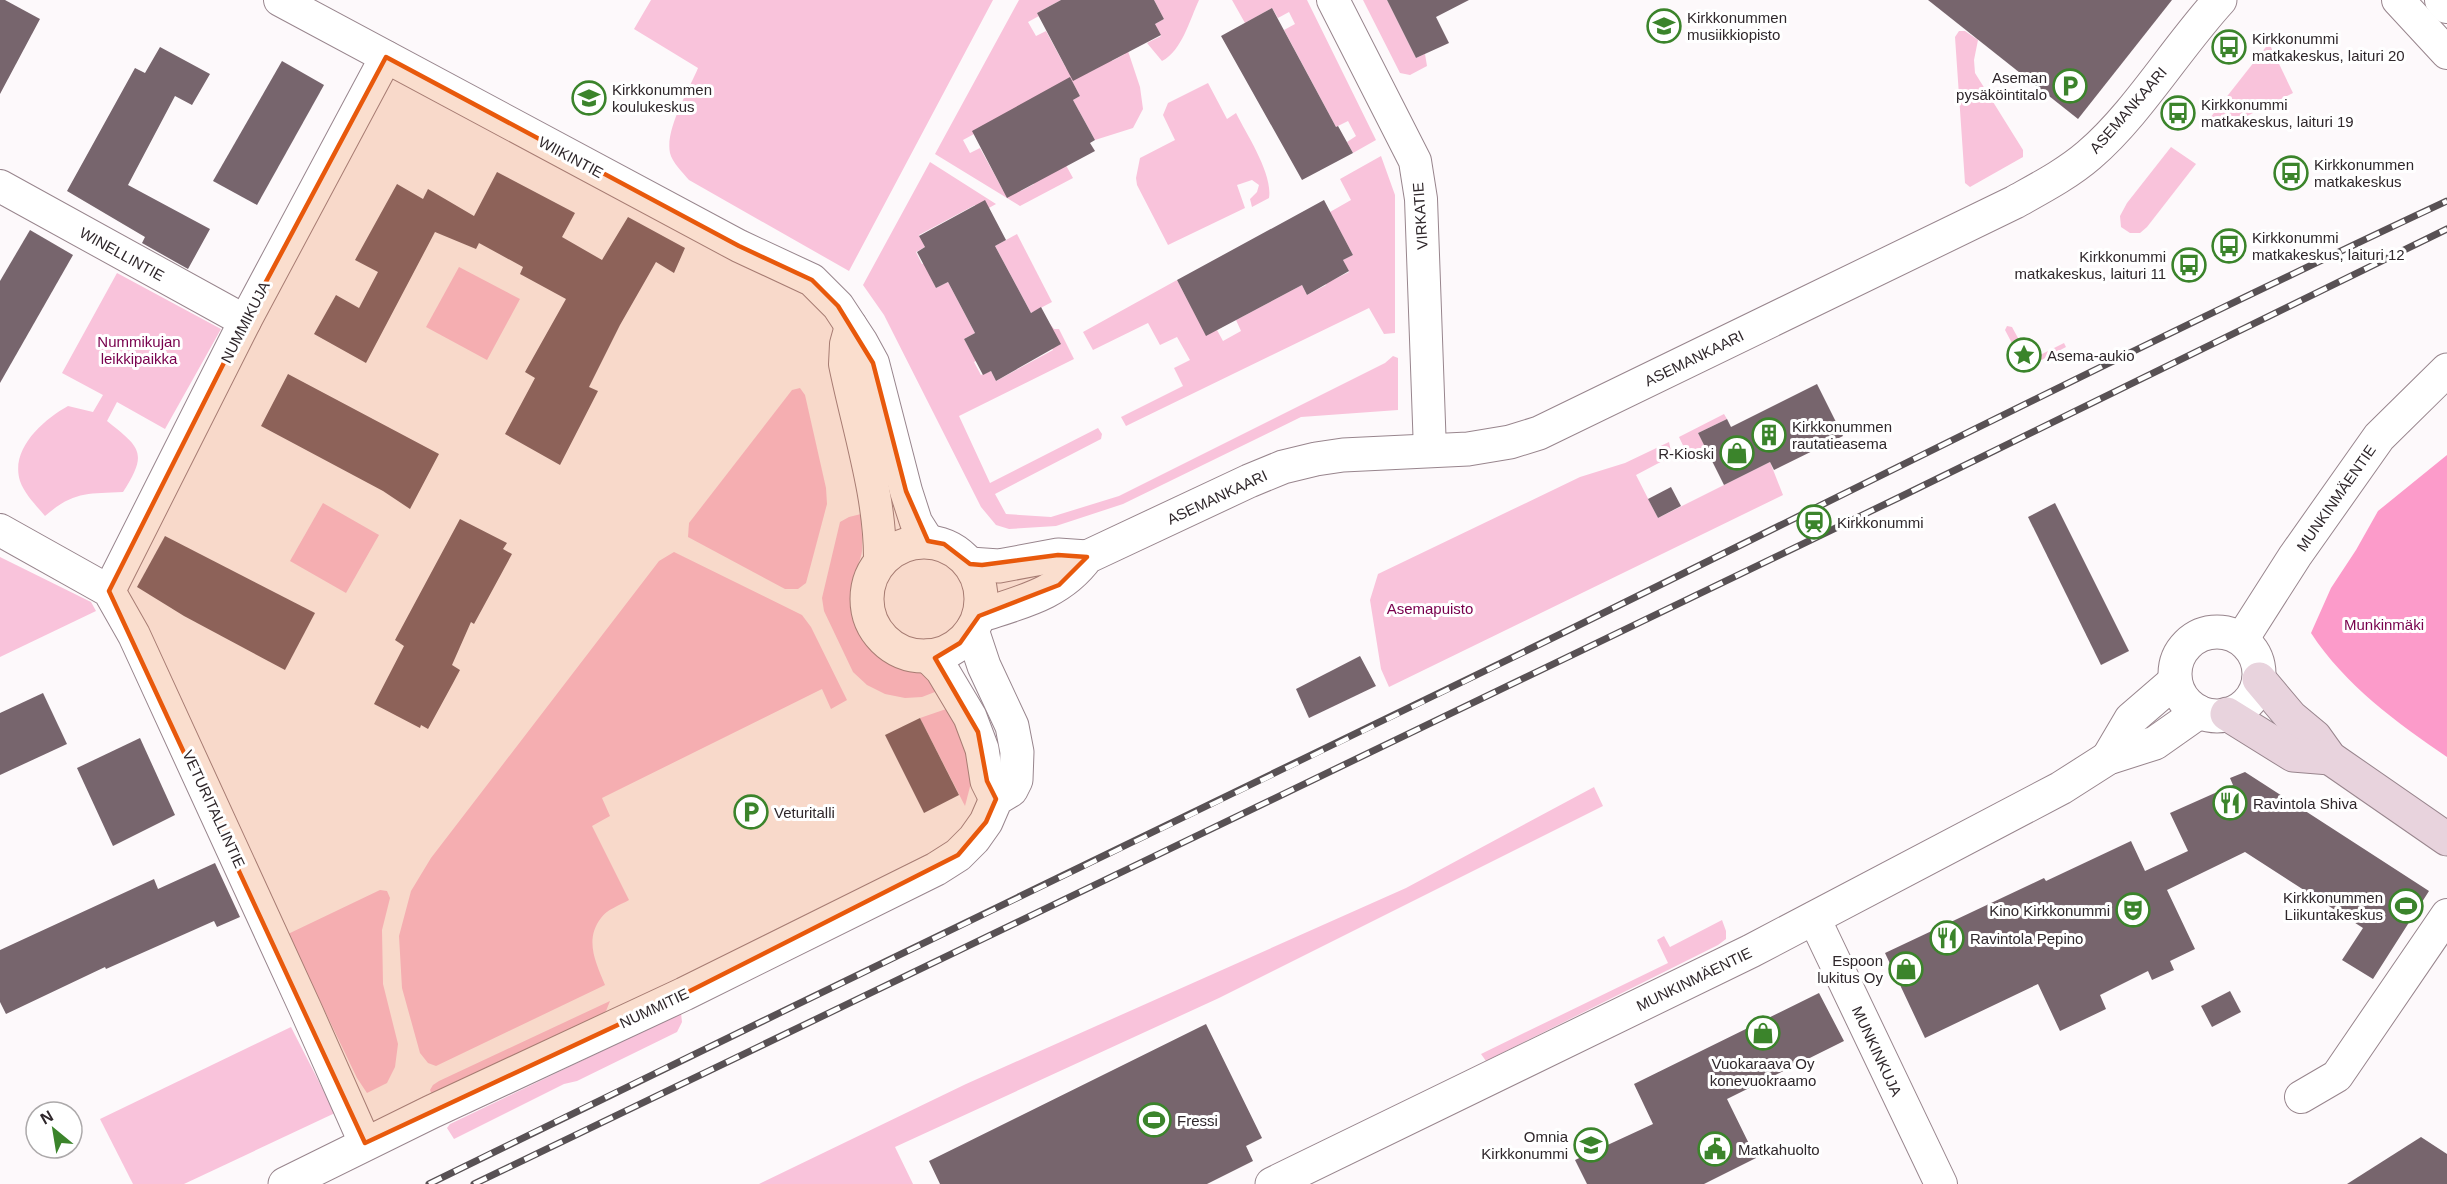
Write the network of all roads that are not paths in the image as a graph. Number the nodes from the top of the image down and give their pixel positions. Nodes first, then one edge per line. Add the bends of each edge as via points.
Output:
1 (280, 0) edge
2 (1333, 0) edge
3 (2220, 0) edge
4 (2398, 0) edge
5 (2441, 0) edge
6 (2447, 7) edge
7 (2447, 53) edge
8 (386, 57) junction
9 (0, 186) edge
10 (244, 321) junction
11 (851, 326) junction
12 (2447, 370) edge
13 (1430, 451) junction
14 (0, 530) edge
15 (928, 541) junction
16 (1087, 557) junction
17 (880, 562) junction
18 (970, 564) junction
19 (109, 591) junction
20 (976, 623) junction
21 (2242, 639) junction
22 (928, 656) junction
23 (2259, 679) junction
24 (2175, 681) junction
25 (2213, 713) junction
26 (2108, 758) junction
27 (2330, 758) junction
28 (996, 799) junction
29 (2447, 839) edge
30 (2447, 915) edge
31 (1814, 918) junction
32 (2301, 1097) dead end
33 (365, 1143) junction
34 (285, 1184) edge
35 (1272, 1184) edge
36 (1941, 1184) edge

1 - 8 street, WIIKINTIE
2 - 13 street, VIRKATIE via 1415,161 1421,199
3 - 13 street, ASEMANKAARI via 2089,155 2032,192 1539,433 1468,449
4 - 7 street
5 - 6 street
8 - 10 street, NUMMIKUJA
8 - 11 street, WIIKINTIE via 739,246 812,280 838,306
9 - 10 street, WINELLINTIE
10 - 19 street, NUMMIKUJA
11 - 15 street, WIIKINTIE via 873,363 906,491 916,522
11 - 17 street via 845,364 876,509
12 - 21 street, MUNKINMÄENTIE via 2379,436
13 - 16 street, ASEMANKAARI via 1344,455 1283,467
14 - 19 street
15 - 17 street via 901,546
15 - 18 street via 944,544
16 - 18 street, ASEMANKAARI via 1058,555 999,566
16 - 20 street, ASEMANKAARI via 1076,573 1059,585
17 - 22 street via 867,589 866,603 873,625 898,650
18 - 20 street via 981,589
19 - 33 street, VETURITALLINTIE via 134,635
20 - 22 street via 960,643
20 - 28 street, NUMMITIE via 984,666 1012,726 1017,752 1016,780 1011,790
21 - 23 street via 2258,664
21 - 24 street via 2223,631 2201,634 2184,646 2174,669
22 - 28 street via 942,670 970,717 980,741 987,781
23 - 25 street via 2255,692 2239,710
23 - 27 main road
24 - 25 street via 2183,700
24 - 26 street, MUNKINMÄENTIE via 2131,718
25 - 26 street, MUNKINMÄENTIE via 2156,743
25 - 27 main road via 2293,755
26 - 31 street, MUNKINMÄENTIE via 2061,788
27 - 29 main road
28 - 33 street, NUMMITIE via 974,839 936,869 684,994
30 - 32 street via 2337,1076
31 - 35 street, MUNKINMÄENTIE
31 - 36 street, MUNKINKUJA
33 - 34 street, NUMMITIE

